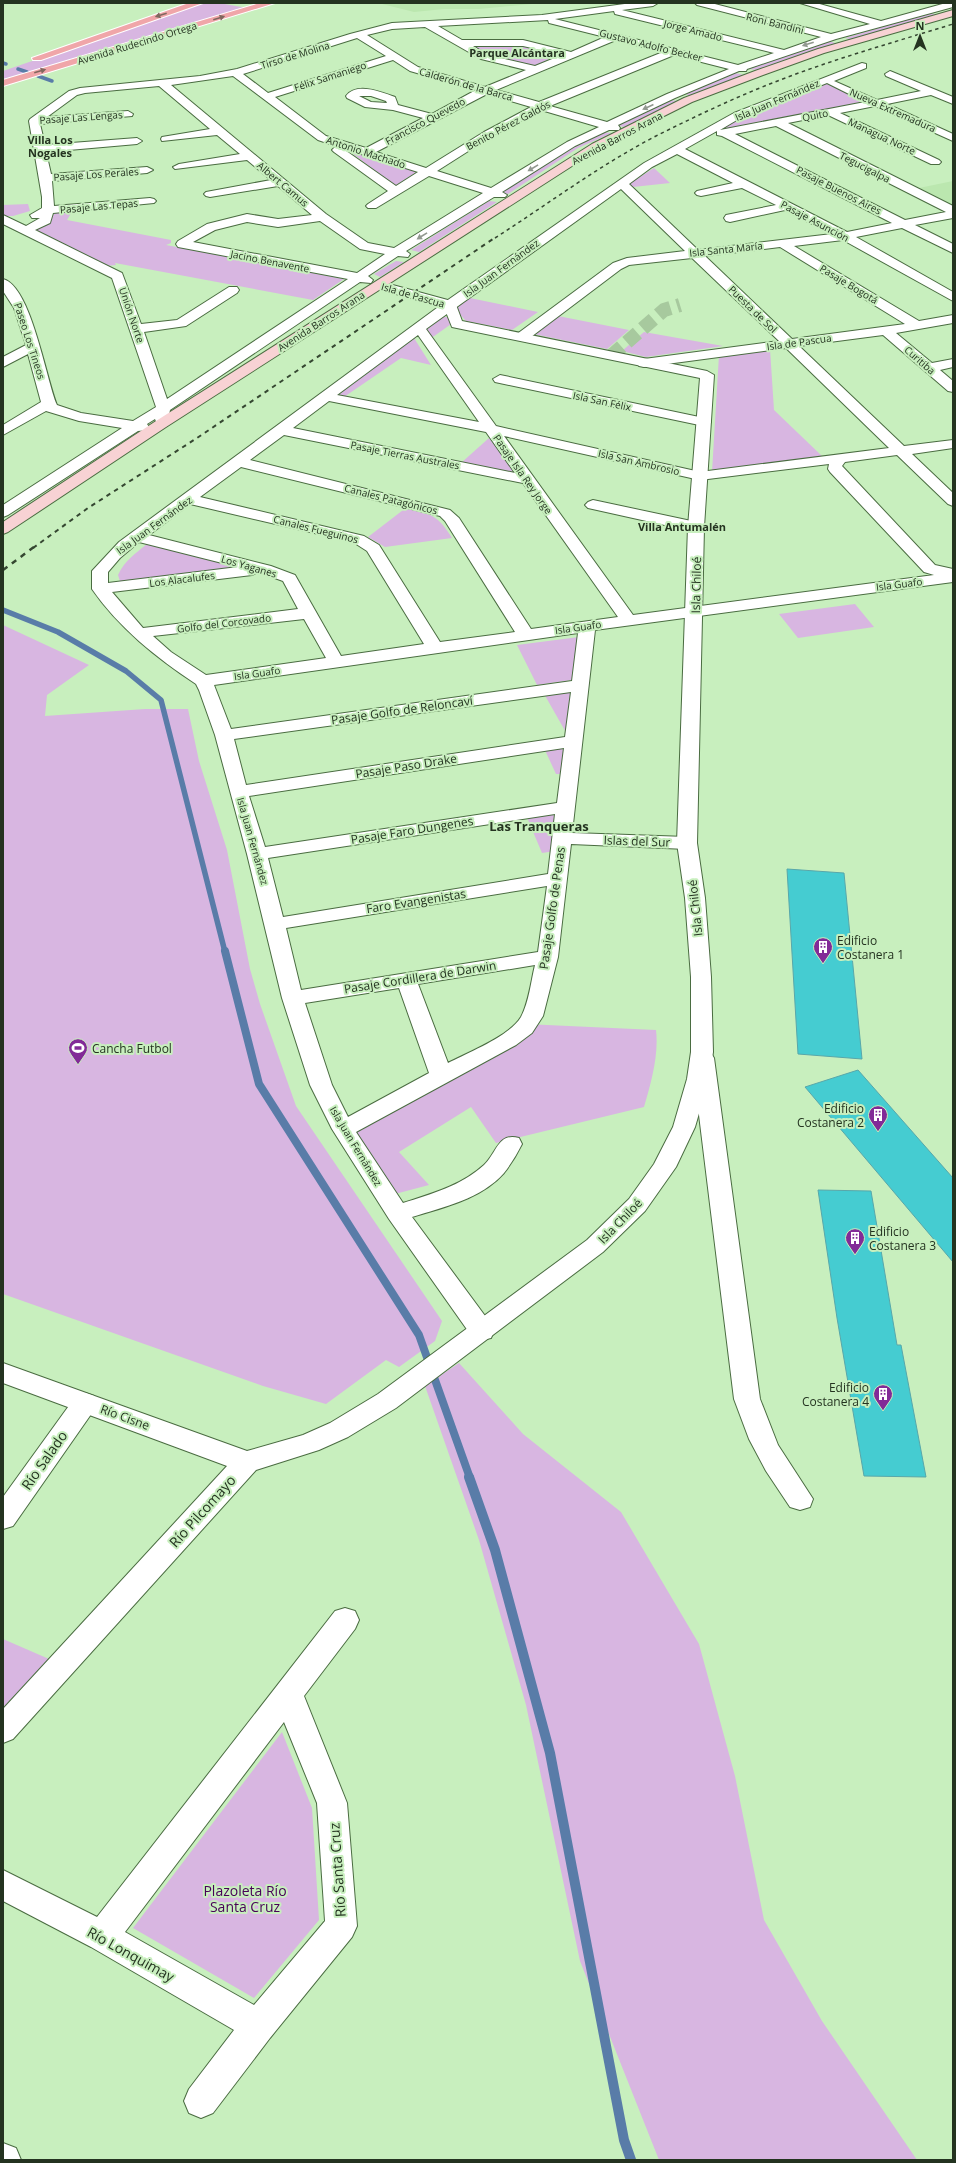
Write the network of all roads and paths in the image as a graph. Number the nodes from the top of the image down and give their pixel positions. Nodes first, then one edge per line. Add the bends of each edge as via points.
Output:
1 (198, 3) edge
2 (653, 3) edge
3 (700, 3) edge
4 (805, 3) edge
5 (267, 4) edge
6 (908, 4) dead end
7 (953, 4) edge
8 (233, 5) dead end
9 (604, 8) junction
10 (928, 10) junction
11 (950, 14) edge
12 (542, 18) junction
13 (425, 23) junction
14 (879, 24) junction
15 (360, 35) junction
16 (617, 36) junction
17 (831, 37) junction
18 (851, 42) junction
19 (460, 43) junction
20 (674, 51) junction
21 (782, 52) junction
22 (569, 54) junction
23 (392, 57) junction
24 (25, 62) dead end
25 (862, 66) dead end
26 (739, 68) junction
27 (536, 69) junction
28 (236, 73) junction
29 (759, 73) junction
30 (890, 74) dead end
31 (3, 82) edge
32 (162, 83) junction
33 (832, 83) dead end
34 (487, 90) junction
35 (932, 92) junction
36 (268, 96) junction
37 (671, 96) junction
38 (688, 100) junction
39 (953, 101) edge
40 (876, 103) junction
41 (540, 106) junction
42 (392, 107) dead end
43 (829, 112) junction
44 (128, 114) dead end
45 (432, 117) junction
46 (34, 121) junction
47 (777, 122) junction
48 (608, 126) junction
49 (219, 131) junction
50 (626, 131) junction
51 (723, 132) junction
52 (698, 137) junction
53 (322, 138) junction
54 (166, 139) dead end
55 (137, 141) dead end
56 (950, 142) edge
57 (929, 148) dead end
58 (39, 149) junction
59 (676, 149) junction
60 (914, 151) junction
61 (367, 152) junction
62 (249, 156) junction
63 (935, 162) dead end
64 (179, 167) dead end
65 (147, 170) dead end
66 (427, 172) junction
67 (45, 178) junction
68 (280, 182) junction
69 (622, 184) junction
70 (743, 184) junction
71 (396, 192) junction
72 (492, 192) junction
73 (701, 193) dead end
74 (210, 194) dead end
75 (512, 199) junction
76 (150, 201) dead end
77 (372, 206) dead end
78 (787, 206) junction
79 (48, 210) junction
80 (953, 211) edge
81 (953, 214) edge
82 (322, 217) junction
83 (730, 218) dead end
84 (5, 220) edge
85 (907, 225) junction
86 (26, 230) junction
87 (845, 236) junction
88 (781, 243) junction
89 (953, 249) edge
90 (396, 252) junction
91 (694, 253) junction
92 (419, 258) junction
93 (359, 277) junction
94 (3, 283) edge
95 (378, 285) junction
96 (233, 290) dead end
97 (953, 297) edge
98 (9, 298) edge
99 (450, 305) junction
100 (953, 319) edge
101 (916, 325) junction
102 (419, 328) junction
103 (136, 329) junction
104 (886, 331) junction
105 (522, 337) junction
106 (789, 343) junction
107 (34, 346) junction
108 (709, 354) junction
109 (644, 362) junction
110 (3, 363) edge
111 (953, 363) edge
112 (930, 368) junction
113 (707, 375) junction
114 (500, 379) dead end
115 (192, 388) junction
116 (953, 388) edge
117 (156, 392) junction
118 (328, 397) junction
119 (49, 403) junction
120 (163, 408) junction
121 (185, 408) junction
122 (93, 419) junction
123 (704, 422) junction
124 (155, 423) junction
125 (136, 426) junction
126 (491, 429) junction
127 (282, 430) junction
128 (3, 431) edge
129 (953, 444) edge
130 (901, 451) junction
131 (840, 459) junction
132 (240, 462) junction
133 (700, 476) junction
134 (528, 480) junction
135 (189, 499) junction
136 (953, 501) edge
137 (593, 505) dead end
138 (3, 512) edge
139 (696, 527) junction
140 (3, 530) edge
141 (138, 537) junction
142 (265, 569) junction
143 (953, 576) edge
144 (100, 589) junction
145 (696, 611) junction
146 (310, 613) junction
147 (628, 620) junction
148 (587, 626) junction
149 (139, 633) junction
150 (526, 635) junction
151 (436, 648) junction
152 (336, 662) junction
153 (203, 681) junction
154 (580, 685) junction
155 (224, 735) junction
156 (574, 741) junction
157 (238, 792) junction
158 (566, 807) junction
159 (562, 838) junction
160 (687, 843) junction
161 (257, 854) junction
162 (558, 878) junction
163 (275, 924) junction
164 (548, 957) junction
165 (406, 979) junction
166 (293, 998) junction
167 (702, 1052) junction
168 (441, 1075) junction
169 (343, 1129) junction
170 (511, 1144) dead end
171 (397, 1213) junction
172 (482, 1330) junction
173 (3, 1373) edge
174 (85, 1403) junction
175 (247, 1462) junction
176 (800, 1499) dead end
177 (3, 1518) edge
178 (345, 1620) dead end
179 (288, 1694) junction
180 (3, 1730) edge
181 (3, 1884) edge
182 (102, 1936) junction
183 (258, 2026) junction
184 (201, 2101) dead end

1 -> 24 main road, Avenida Rudecindo Ortega
2 - 9 street, Tirso de Molina
3 - 17 street, Roni Bandini
4 - 14 street
5 - 8 main road
31 -> 5 main road, Avenida Rudecindo Ortega
6 - 10 street
7 - 10 street, Avenida Barros Arana
9 - 12 street, Tirso de Molina
9 - 21 street, Jorge Amado
10 - 11 street
10 - 14 street, Avenida Barros Arana
11 - 18 main road, Avenida Barros Arana
12 - 13 street, Tirso de Molina
12 - 16 street, Gustavo Adolfo Becker
13 - 15 street, Tirso de Molina via 392,26
13 - 19 street
14 - 17 street, Avenida Barros Arana
15 - 23 street, Calderón de la Barca
15 - 28 street, Tirso de Molina
16 - 20 street, Gustavo Adolfo Becker
16 - 22 street, Francisco Quevedo
17 - 18 street, Roni Bandini
17 -> 21 street, Avenida Barros Arana
18 - 29 main road, Avenida Barros Arana
19 - 22 street via 523,43
19 - 27 street via 485,57
20 - 26 street, Gustavo Adolfo Becker
20 - 41 street, Benito Pérez Galdós
21 - 26 street, Avenida Barros Arana
22 - 27 street, Francisco Quevedo
23 - 34 street, Calderón de la Barca via 414,69
23 - 36 street, Félix Samaniego
25 - 52 street, Isla Juan Fernández via 745,113
26 - 29 street, Gustavo Adolfo Becker
26 - 37 street, Avenida Barros Arana
27 - 34 street, Francisco Quevedo
28 - 32 street, Tirso de Molina
28 - 36 street, Antonio Machado
29 - 38 main road, Avenida Barros Arana
30 - 35 street
32 - 46 street, Tirso de Molina via 84,90
32 - 49 street, Albert Camus
33 - 40 street, Nueva Extremadura
34 - 41 street, Calderón de la Barca
34 - 45 street, Francisco Quevedo
35 - 39 street
35 - 40 street, Quito
36 - 53 street, Antonio Machado
37 - 38 street, Avenida Barros Arana
37 -> 48 street, Avenida Barros Arana
38 - 50 main road, Avenida Barros Arana
40 - 43 street, Quito
40 - 56 street, Nueva Extremadura
41 - 48 street, Calderón de la Barca
41 - 66 street, Benito Pérez Galdós via 488,134
42 - 45 street
43 - 47 street, Quito
43 - 60 street, Managua Norte
44 - 46 street, Pasaje Las Lengas
45 - 61 street, Francisco Quevedo
46 - 58 street
47 - 51 street, Quito
47 - 80 street, Tegucigalpa
48 - 50 street, Calderón de la Barca
48 -> 72 street, Avenida Barros Arana via 571,144
49 - 54 street
49 - 62 street, Albert Camus
50 - 75 main road, Avenida Barros Arana via 596,146
51 - 52 street, Quito
51 - 85 street, Pasaje Buenos Aires
52 - 59 street, Isla Juan Fernández
53 - 61 street, Antonio Machado
53 - 71 street
55 - 58 street
57 - 60 street
58 - 67 street
59 - 69 street, Isla Juan Fernández
59 - 70 street, Pasaje Asunción
60 - 63 street, Managua Norte
61 - 66 street, Antonio Machado
62 - 64 street
62 - 68 street, Albert Camus
65 - 67 street, Pasaje Los Perales
66 - 71 street, Benito Pérez Galdós
66 - 72 street, Antonio Machado
67 - 79 street
68 - 74 street
68 - 82 street, Albert Camus
69 - 91 street, Puesta de Sol
69 - 99 street, Isla Juan Fernández
70 - 73 street
70 - 78 street, Pasaje Asunción
71 - 77 street, Benito Pérez Galdós
72 - 75 street, Antonio Machado
72 -> 90 street, Avenida Barros Arana
75 - 92 main road, Avenida Barros Arana
76 - 79 street, Pasaje Las Tepas
78 - 83 street
78 - 87 street, Pasaje Asunción
79 - 84 street
79 - 86 street via 46,220
81 - 85 street, Isla Santa María
82 - 90 street, Albert Camus via 364,246
82 - 93 street, Jacino Benavente via 278,223 247,218 211,227 182,244
84 - 86 street, Unión Norte
85 - 87 street, Isla Santa María
85 - 89 street, Pasaje Buenos Aires
86 - 103 street, Unión Norte via 118,276
87 - 88 street, Isla Santa María
87 - 97 street, Pasaje Asunción
88 - 91 street, Isla Santa María
88 - 101 street, Pasaje Bogotá
90 - 92 street, Albert Camus
90 - 93 street, Avenida Barros Arana
91 - 105 street, Isla Santa María via 632,260 617,266
91 - 106 street, Puesta de Sol
92 - 95 main road, Avenida Barros Arana
93 - 95 street, Isla de Pascua
93 - 115 street, Avenida Barros Arana
94 - 98 street, Paseo Los Tineos
95 - 99 street, Isla de Pascua
95 - 121 main road, Avenida Barros Arana
96 - 103 street via 181,323
98 - 107 street, Paseo Los Tineos
99 - 102 street, Isla Juan Fernández
99 - 105 street, Isla de Pascua via 457,324
100 - 101 street, Isla de Pascua
101 - 104 street, Isla de Pascua
102 - 118 street, Isla Juan Fernández
102 - 126 street, Pasaje Isla Rey Jorge
103 - 117 street, Unión Norte
104 - 106 street, Isla de Pascua
104 - 112 street, Curitiba
105 - 109 street, Isla de Pascua
106 - 108 street, Isla de Pascua
106 - 130 street, Puesta de Sol
107 - 110 street
107 - 119 street, Paseo Los Tineos
108 - 109 street, Isla de Pascua
108 - 113 street, Isla Chiloé
109 - 113 street, Isla de Pascua
111 - 112 street
112 - 116 street, Curitiba
113 - 123 street, Isla Chiloé
114 - 123 street, Isla San Félix
115 - 117 street, Avenida Barros Arana
115 - 120 street, Avenida Barros Arana
117 - 120 street, Unión Norte
118 - 126 street, Isla San Ambrosio
118 - 127 street, Isla Juan Fernández
119 - 122 street via 51,408
119 - 128 street
120 - 121 street
120 - 124 street
121 - 124 main road, Avenida Barros Arana
122 - 124 street
122 - 125 street
123 - 133 street, Isla Chiloé
124 - 125 street
124 - 140 main road, Avenida Barros Arana
125 - 138 street
126 - 133 street, Isla San Ambrosio
126 - 134 street, Pasaje Isla Rey Jorge
127 - 132 street, Isla Juan Fernández
127 - 134 street, Pasaje Tierras Australes
129 - 130 street, Isla San Ambrosio
130 - 131 street, Isla San Ambrosio
130 - 136 street, Puesta de Sol
131 - 133 street, Isla San Ambrosio
131 - 143 street via 835,469 930,569
132 - 135 street, Isla Juan Fernández
132 - 150 street, Canales Patagónicos via 445,512 452,518
133 - 139 street, Isla Chiloé
134 - 147 street, Pasaje Isla Rey Jorge
135 - 141 street, Isla Juan Fernández
135 - 151 street, Canales Fueguinos via 368,543
137 - 139 street
139 - 145 street, Isla Chiloé
141 - 142 street, Los Yaganes
141 - 144 street, Isla Juan Fernández via 114,555 100,571
142 - 144 street, Los Alacalufes
142 - 146 street, Los Yaganes via 289,578
143 - 145 street, Isla Guafo
144 - 149 street
145 - 147 street, Isla Guafo
145 - 160 street, Isla Chiloé
146 - 149 street, Golfo del Corcovado
146 - 152 street, Los Yaganes
147 - 148 street, Isla Guafo
148 - 150 street, Isla Guafo
148 - 154 street, Pasaje Golfo de Penas
149 - 153 street via 164,656
150 - 151 street, Isla Guafo
151 - 152 street, Isla Guafo
152 - 153 street, Isla Guafo
153 - 155 street, Isla Juan Fernández
154 - 155 street, Pasaje Golfo de Reloncaví
154 - 156 street, Pasaje Golfo de Penas
155 - 157 street, Isla Juan Fernández
156 - 157 street, Pasaje Paso Drake
156 - 158 street, Pasaje Golfo de Penas
157 - 161 street, Isla Juan Fernández
158 - 159 street, Pasaje Golfo de Penas
158 - 161 street, Pasaje Faro Dungenes
159 - 160 street, Islas del Sur
159 - 162 street, Pasaje Golfo de Penas
160 - 167 street, Isla Chiloé via 695,898 701,977
161 - 163 street, Isla Juan Fernández
162 - 163 street, Faro Evangenistas
162 - 164 street, Pasaje Golfo de Penas
163 - 166 street, Isla Juan Fernández
164 - 165 street, Pasaje Cordillera de Darwin
164 - 168 street, Pasaje Golfo de Penas via 532,1016 524,1028 508,1040
165 - 166 street, Pasaje Cordillera de Darwin
165 - 168 street
166 - 169 street, Isla Juan Fernández via 321,1085
167 - 172 street, Isla Chiloé via 698,1079 684,1127 664,1167 637,1205 596,1246
167 - 176 street via 747,1399 760,1438
168 - 169 street, Pasaje Golfo de Penas
169 - 171 street, Isla Juan Fernández
170 - 171 street via 501,1162 482,1180 449,1196
171 - 172 street, Isla Juan Fernández
172 - 175 street, Isla Chiloé via 364,1417 310,1443
173 - 174 street, Río Cisne
174 - 175 street, Río Cisne
174 - 177 street, Río Salado
175 - 180 street, Río Pilcomayo
178 - 179 street
179 - 182 street
179 - 183 street, Río Santa Cruz via 332,1803 341,1926
181 - 182 street, Río Lonquimay
182 - 183 street, Río Lonquimay
183 - 184 street, Río Santa Cruz

